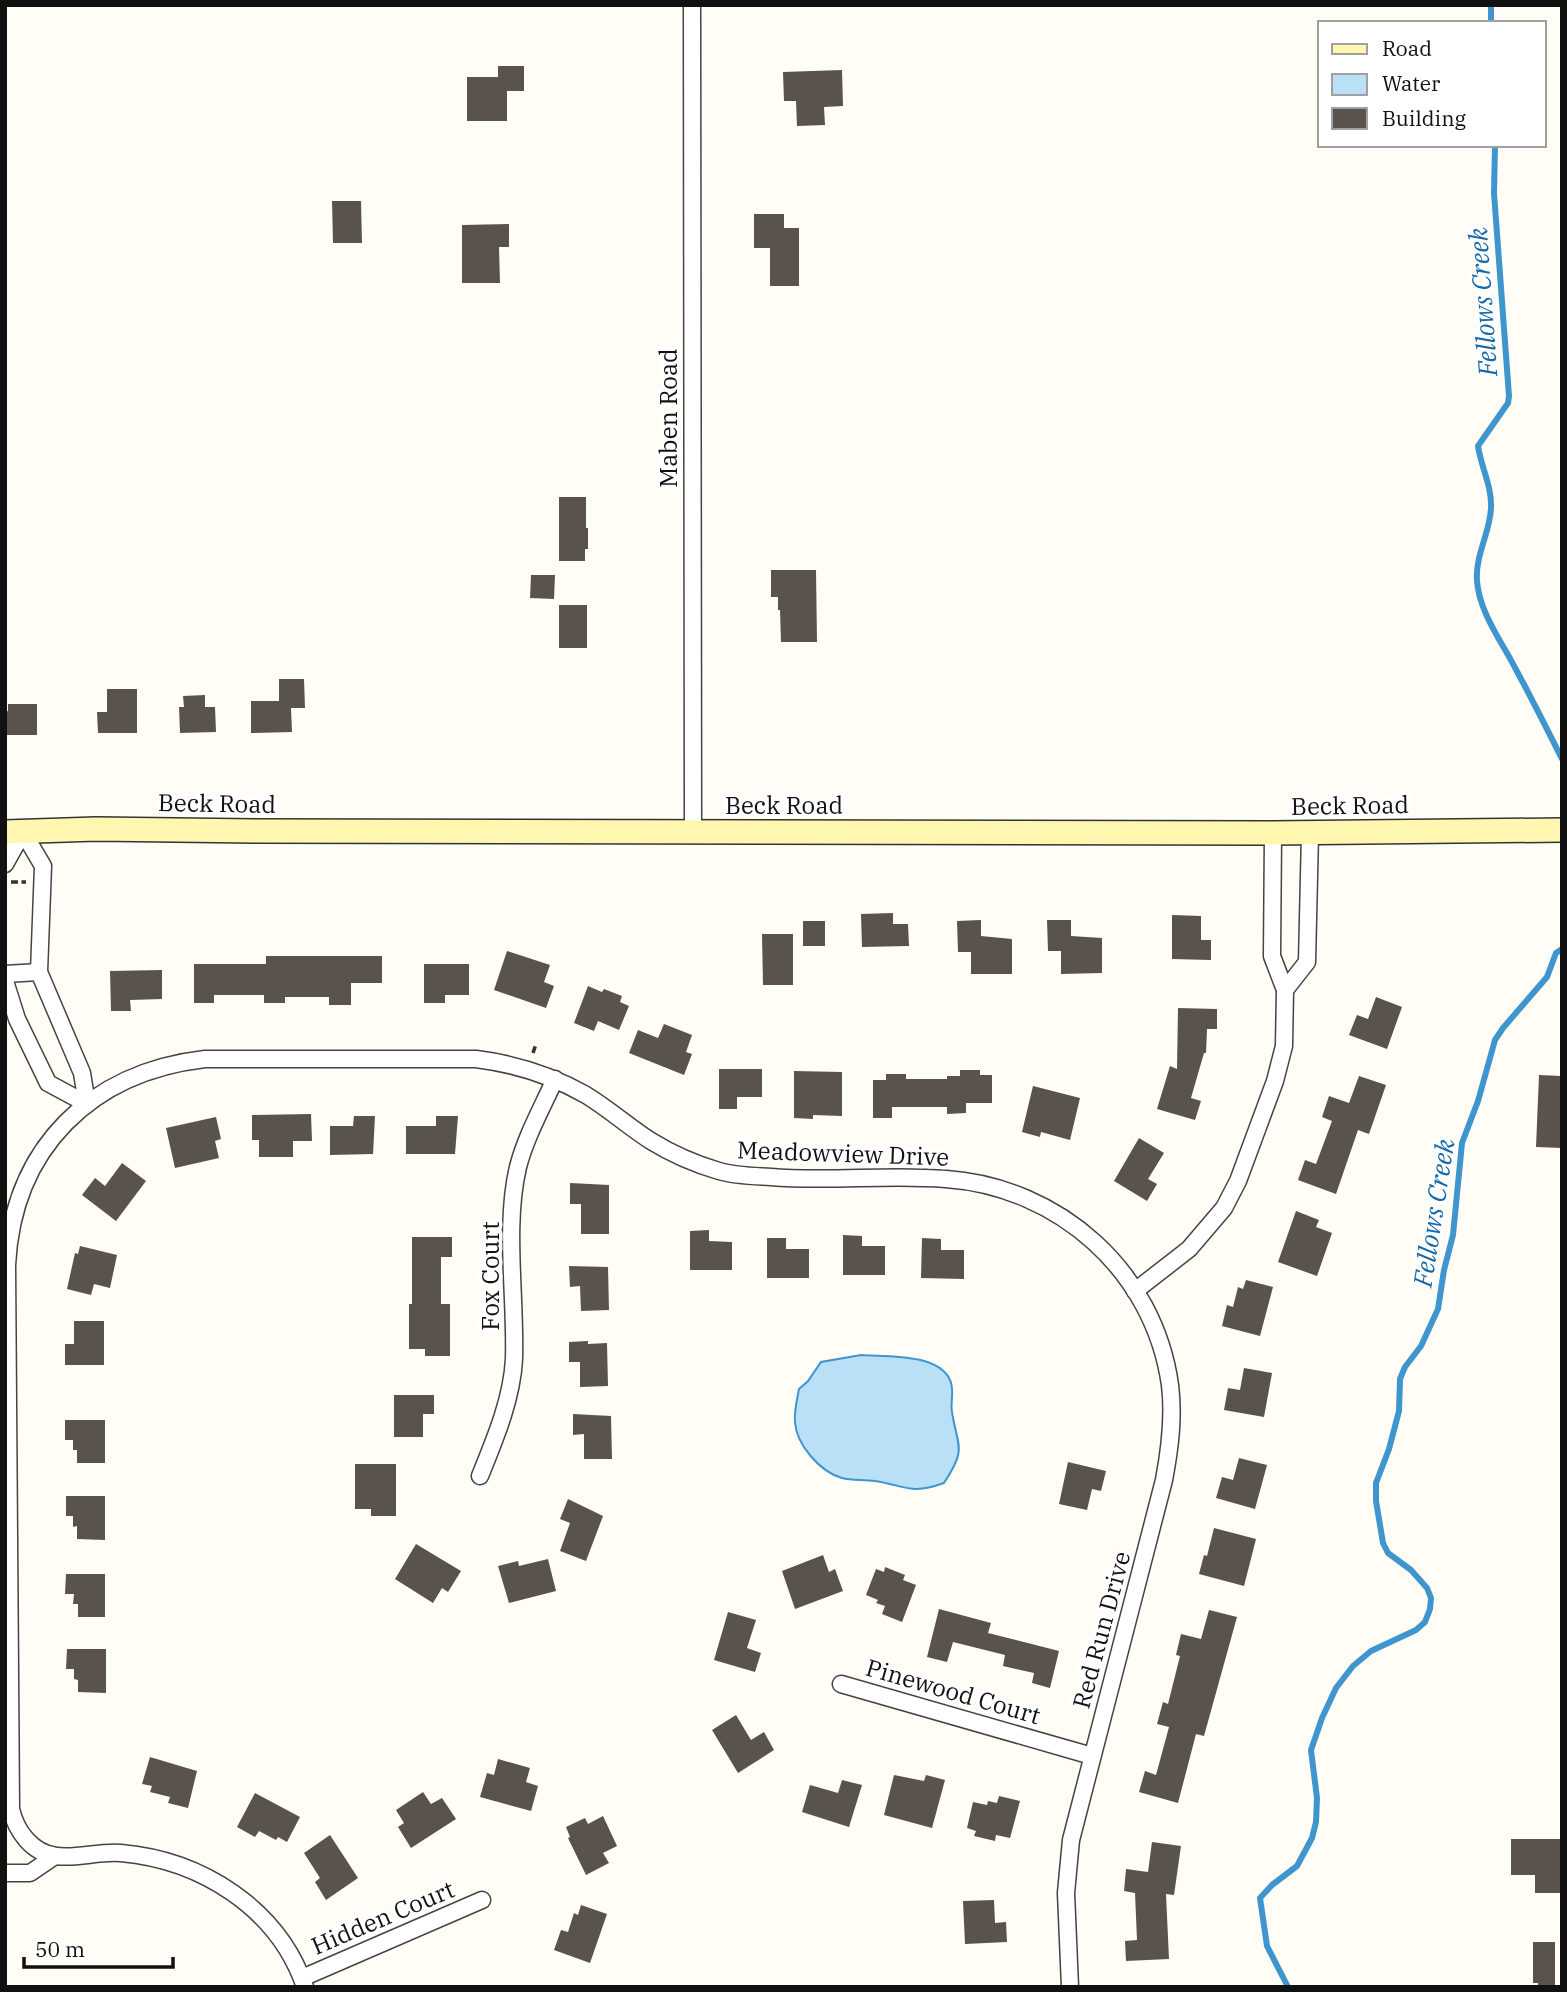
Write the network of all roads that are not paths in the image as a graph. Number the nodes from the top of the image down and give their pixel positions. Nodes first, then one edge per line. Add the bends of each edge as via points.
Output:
1 (692, 5) edge
2 (1562, 830) edge
3 (14, 832) edge
4 (693, 832) junction
5 (1272, 833) junction
6 (1310, 833) junction
7 (5, 864) edge
8 (40, 972) junction
9 (5, 974) edge
10 (5, 981) edge
11 (1285, 990) junction
12 (555, 1079) junction
13 (86, 1104) junction
14 (1135, 1290) junction
15 (480, 1476) dead end
16 (841, 1684) dead end
17 (1092, 1756) junction
18 (8, 1801) edge
19 (55, 1856) junction
20 (5, 1873) edge
21 (482, 1900) dead end
22 (303, 1982) edge
23 (1070, 1987) edge

1 - 4 street, Maben Road
2 - 6 main road, Beck Road
3 - 4 main road, Beck Road
3 - 7 street
3 - 8 street via 43,866
4 - 5 main road, Beck Road
5 - 6 main road, Beck Road
5 - 11 street via 1272,956
6 - 11 street via 1307,962
8 - 9 street
8 - 13 street via 82,1073
10 - 13 street via 17,1019 48,1083
11 - 14 street via 1284,1046 1238,1181 1208,1229
12 - 13 street, Meadowview Drive via 520,1066 476,1059 205,1059 151,1069 125,1079
12 - 14 street, Meadowview Drive via 668,1151 722,1172 786,1178 947,1179 1018,1193 1084,1233
12 - 15 street, Fox Court via 518,1168 513,1215 514,1362 502,1419
13 - 18 street, Meadowview Drive via 47,1145 28,1174 8,1245
14 - 17 street, Red Run Drive via 1165,1361 1172,1406 1171,1443
16 - 17 street, Pinewood Court
17 - 23 street, Red Run Drive via 1071,1840 1066,1893
18 - 19 street, Meadowview Drive via 13,1821 27,1842
19 - 20 street via 30,1873
19 - 22 street via 147,1856 214,1880 267,1923 288,1950
21 - 22 street, Hidden Court

